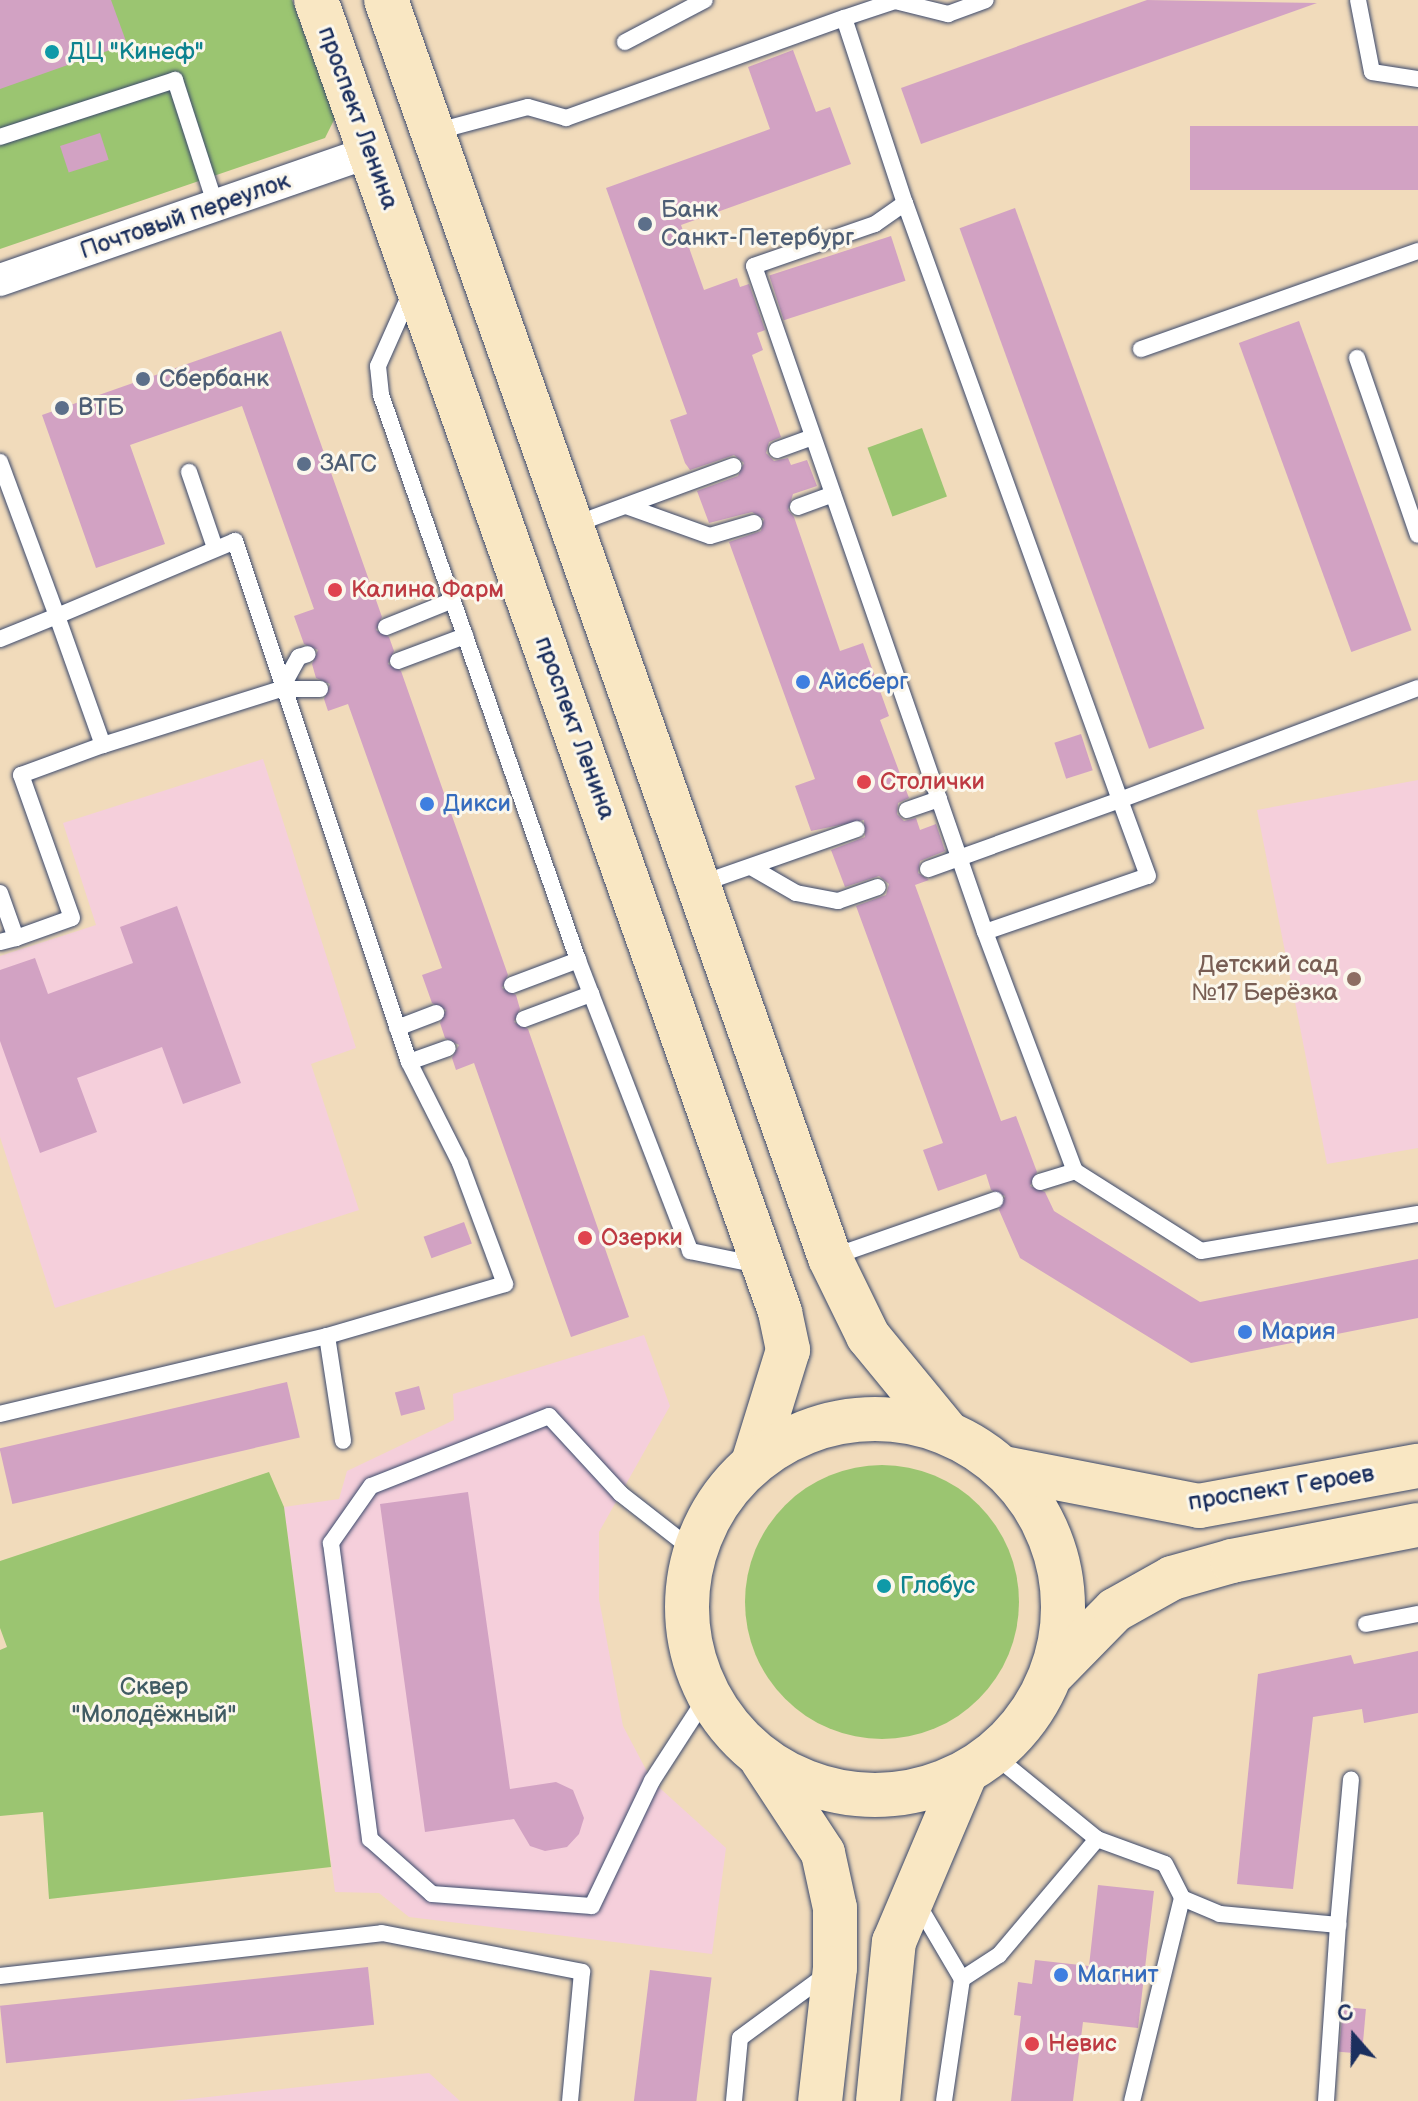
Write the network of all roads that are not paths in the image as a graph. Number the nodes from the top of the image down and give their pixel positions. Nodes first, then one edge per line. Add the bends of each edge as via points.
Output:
1 (316, 0) edge
2 (386, 0) edge
3 (705, 0) edge
4 (986, 0) edge
5 (1358, 0) edge
6 (844, 18) junction
7 (625, 42) dead end
8 (1418, 79) edge
9 (433, 133) junction
10 (0, 137) edge
11 (370, 152) junction
12 (905, 203) junction
13 (216, 206) junction
14 (1418, 251) edge
15 (0, 280) edge
16 (416, 281) junction
17 (1141, 349) dead end
18 (1357, 358) dead end
19 (813, 437) junction
20 (777, 450) dead end
21 (0, 462) edge
22 (733, 466) dead end
23 (189, 472) dead end
24 (833, 494) junction
25 (626, 506) junction
26 (798, 507) dead end
27 (754, 523) dead end
28 (572, 526) junction
29 (1418, 535) edge
30 (215, 548) junction
31 (453, 600) junction
32 (57, 616) junction
33 (386, 627) dead end
34 (465, 636) junction
35 (0, 639) edge
36 (308, 654) dead end
37 (398, 661) dead end
38 (1418, 688) edge
39 (281, 689) junction
40 (320, 689) dead end
41 (103, 745) junction
42 (939, 799) junction
43 (1120, 800) junction
44 (907, 810) dead end
45 (857, 829) dead end
46 (960, 858) junction
47 (751, 867) junction
48 (928, 869) dead end
49 (699, 885) junction
50 (878, 887) dead end
51 (0, 893) edge
52 (985, 932) junction
53 (8, 940) edge
54 (578, 960) junction
55 (512, 985) dead end
56 (591, 994) junction
57 (436, 1013) dead end
58 (524, 1019) dead end
59 (397, 1028) junction
60 (448, 1048) dead end
61 (409, 1062) junction
62 (1075, 1171) junction
63 (1040, 1182) dead end
64 (995, 1200) dead end
65 (1418, 1214) edge
66 (830, 1258) junction
67 (763, 1266) junction
68 (327, 1336) junction
69 (0, 1414) edge
70 (946, 1431) junction
71 (343, 1441) dead end
72 (754, 1460) junction
73 (1418, 1466) edge
74 (1004, 1468) junction
75 (1418, 1525) edge
76 (694, 1551) junction
77 (1418, 1614) edge
78 (1366, 1624) dead end
79 (1054, 1672) junction
80 (707, 1696) junction
81 (762, 1760) junction
82 (979, 1765) junction
83 (1351, 1780) dead end
84 (1097, 1839) junction
85 (913, 1897) junction
86 (1182, 1898) junction
87 (1338, 1925) junction
88 (835, 1968) junction
89 (0, 1976) edge
90 (962, 1979) junction
91 (570, 2101) edge
92 (734, 2101) edge
93 (820, 2101) edge
94 (878, 2101) edge
95 (944, 2101) edge
96 (1132, 2101) edge
97 (1326, 2101) edge

1 - 11 main road, проспект Ленина
2 - 9 main road
3 - 7 lane
4 - 6 lane via 948,14 895,1
5 - 8 lane via 1372,72
6 - 9 lane via 566,118 528,107
6 - 12 lane
9 - 28 main road
10 - 13 lane via 175,80
11 - 13 street, Почтовый переулок
11 - 16 main road, проспект Ленина
12 - 19 lane via 875,224 754,266
12 - 43 lane
13 - 15 street, Почтовый переулок
14 - 17 lane
16 - 31 lane via 378,366 381,395
16 - 67 main road, проспект Ленина
18 - 29 lane
19 - 20 lane
19 - 24 lane
21 - 32 lane
22 - 25 lane
23 - 30 lane
24 - 26 lane
24 - 42 lane
25 - 27 lane via 710,536
25 - 28 lane
28 - 49 main road
30 - 32 lane
30 - 39 lane via 235,541
31 - 33 lane
31 - 34 lane
32 - 35 lane
32 - 41 lane
34 - 37 lane
34 - 54 lane
36 - 39 lane via 299,657
38 - 43 lane
39 - 40 lane
39 - 41 lane
39 - 59 lane
41 - 53 lane via 21,775 72,918
42 - 44 lane
42 - 46 lane
43 - 46 lane
43 - 52 lane via 1148,876
45 - 47 lane
46 - 48 lane
46 - 52 lane
47 - 49 lane
47 - 50 lane via 796,893 838,901
49 - 66 main road
51 - 53 lane
52 - 62 lane
54 - 55 lane
54 - 56 lane
56 - 58 lane
56 - 67 lane via 690,1251
57 - 59 lane
59 - 61 lane
60 - 61 lane
61 - 68 lane via 460,1163 505,1284
62 - 63 lane
62 - 65 lane via 1201,1251
64 - 66 lane
66 - 70 main road via 868,1336
67 - 72 main road, проспект Ленина via 788,1350
68 - 69 lane
68 - 71 lane
70 - 72 main road via 880,1417 813,1428
70 - 74 main road
72 - 76 main road via 717,1502
73 - 74 main road, проспект Героев via 1199,1506
74 - 79 main road via 1048,1527 1065,1599
75 - 79 main road via 1172,1578 1115,1610
76 - 80 main road via 685,1600 690,1650
76 - 80 lane via 621,1494 549,1416 371,1486 331,1543 370,1839 432,1894 592,1906 652,1781
77 - 78 lane
79 - 82 main road via 1029,1718
80 - 81 main road
81 - 82 main road via 826,1791 897,1796
81 - 88 main road via 823,1853 835,1908
82 - 84 lane
82 - 85 main road
83 - 87 lane
84 - 86 lane via 1165,1864
84 - 90 lane via 999,1955
85 - 90 lane
85 - 94 main road via 894,1942
86 - 87 lane via 1220,1914
86 - 96 lane
87 - 97 lane
88 - 92 lane via 740,2038
88 - 93 main road
89 - 91 lane via 382,1933 582,1972
90 - 95 lane

